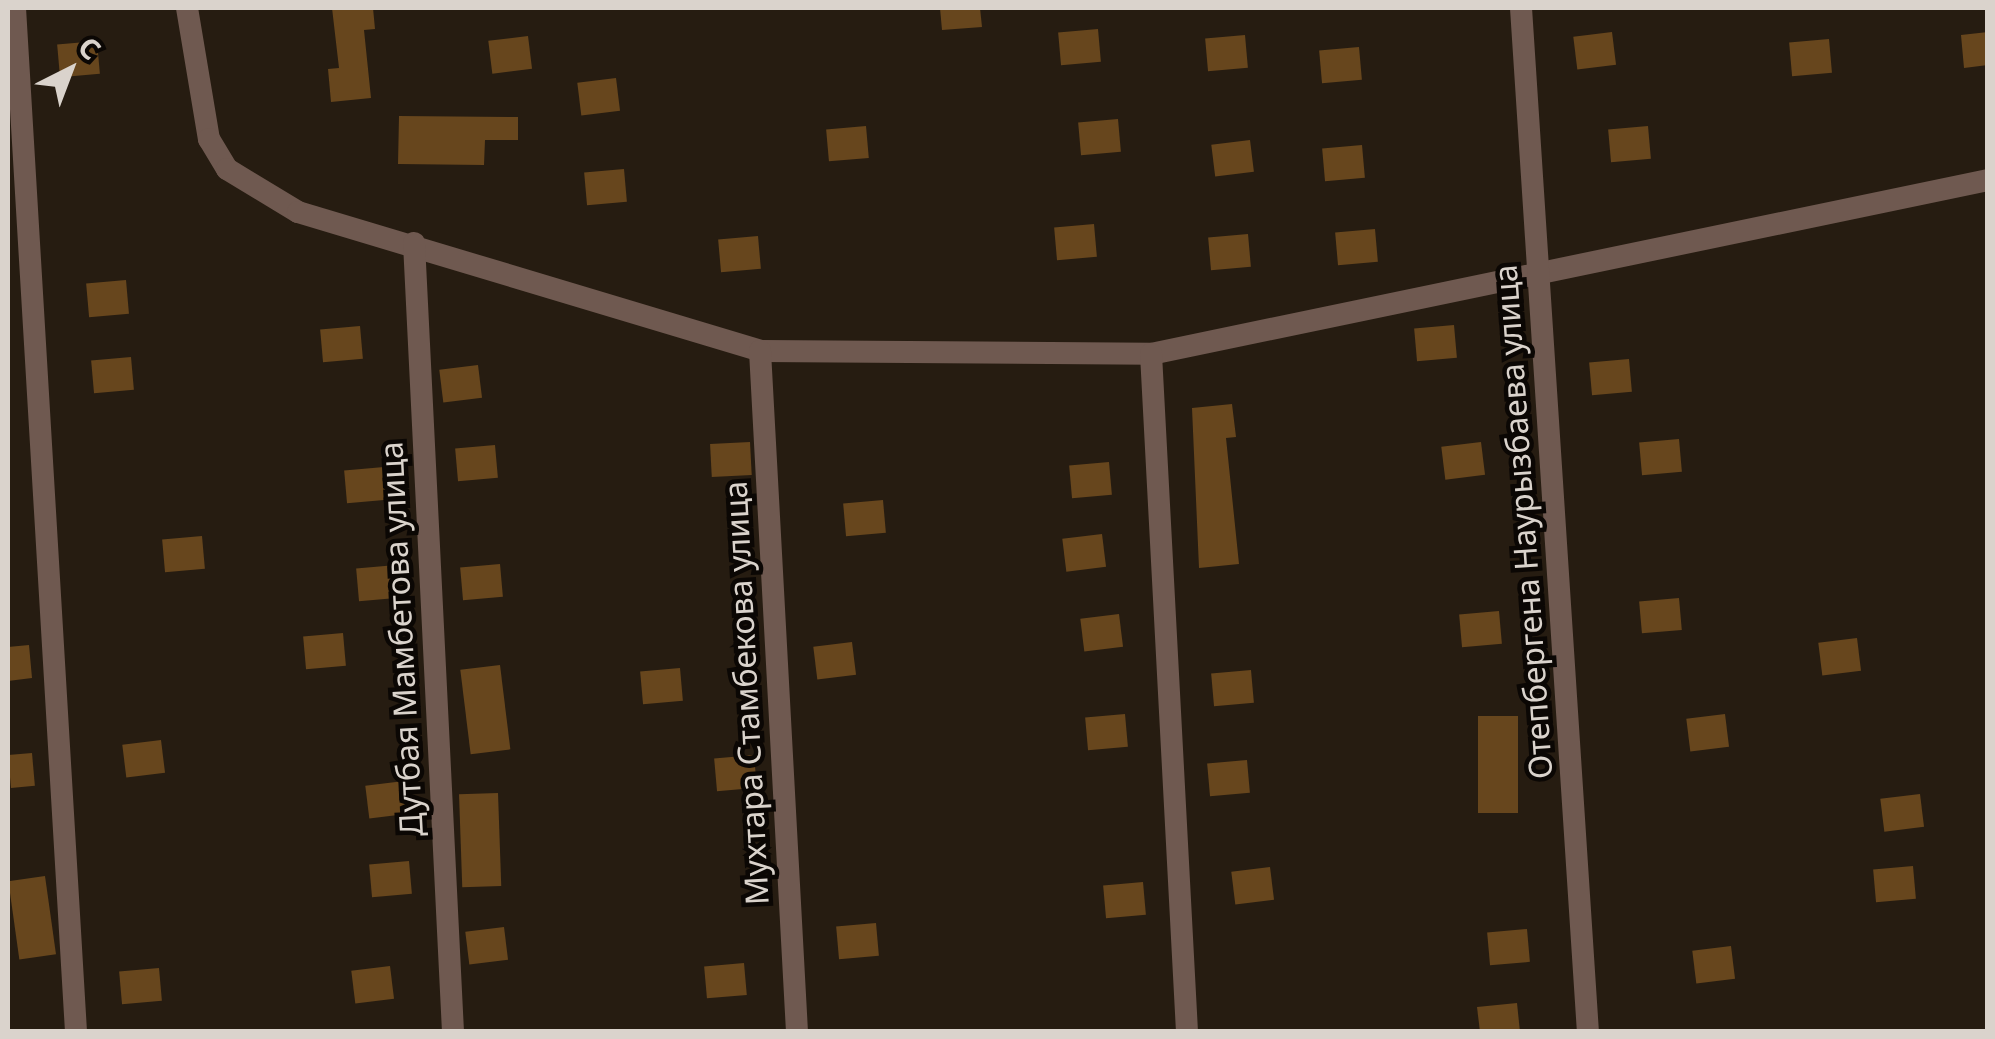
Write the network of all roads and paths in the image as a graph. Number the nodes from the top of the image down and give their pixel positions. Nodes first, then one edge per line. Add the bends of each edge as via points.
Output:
1 (15, 8) edge
2 (187, 8) edge
3 (1522, 8) edge
4 (1988, 180) edge
5 (414, 243) junction
6 (1539, 269) junction
7 (760, 350) junction
8 (1151, 354) junction
9 (76, 1032) edge
10 (453, 1032) edge
11 (797, 1032) edge
12 (1188, 1032) edge
13 (1588, 1032) edge

1 - 9 street
2 - 5 street via 210,139 227,170 298,212
3 - 6 street, Отепбергена Наурызбаева улица
4 - 6 street
5 - 7 street
5 - 10 street, Дутбая Мамбетова улица
6 - 8 street
6 - 13 street, Отепбергена Наурызбаева улица
7 - 8 street
7 - 11 street, Мухтара Стамбекова улица
8 - 12 street

